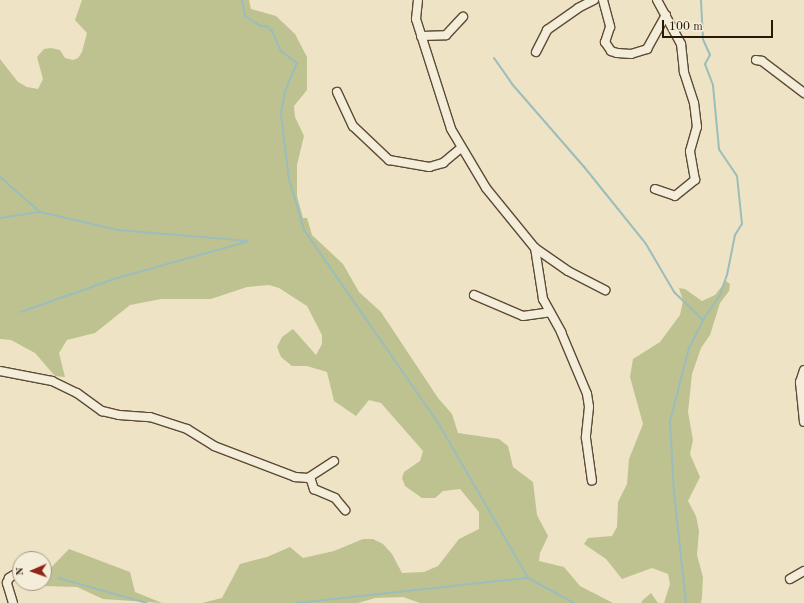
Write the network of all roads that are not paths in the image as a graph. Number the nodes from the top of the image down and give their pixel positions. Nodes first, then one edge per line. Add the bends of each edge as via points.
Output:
1 (418, 0) edge
2 (594, 0) edge
3 (603, 0) edge
4 (657, 0) edge
5 (666, 15) junction
6 (463, 17) dead end
7 (421, 36) junction
8 (536, 52) dead end
9 (756, 60) dead end
10 (337, 92) dead end
11 (804, 93) edge
12 (461, 148) junction
13 (655, 189) dead end
14 (534, 248) junction
15 (605, 290) dead end
16 (474, 295) dead end
17 (550, 312) junction
18 (804, 370) edge
19 (0, 371) edge
20 (804, 422) edge
21 (334, 461) dead end
22 (310, 477) junction
23 (592, 481) dead end
24 (345, 510) dead end
25 (804, 571) edge
26 (12, 576) edge
27 (790, 578) dead end
28 (12, 603) edge

1 - 7 street via 416,19
2 - 8 street via 547,30
3 - 5 street via 610,28 605,42 612,52 631,54 646,49
4 - 5 street
5 - 13 street via 681,44 685,78 694,103 697,127 690,151 695,180 674,197
6 - 7 street via 446,35
7 - 12 street via 442,106
9 - 11 street via 760,60
10 - 12 street via 353,126 389,160 429,167 443,163
12 - 14 street via 501,209 524,232
14 - 15 street via 568,271
14 - 17 street via 541,294
16 - 17 street via 523,316
17 - 23 street via 587,394 589,407 586,438
18 - 20 street via 800,390
19 - 22 street via 52,381 77,393 102,411 154,418 186,429 214,446 265,468 305,479
21 - 22 street
22 - 24 street via 314,489 335,498
25 - 27 street
26 - 28 street via 7,583

